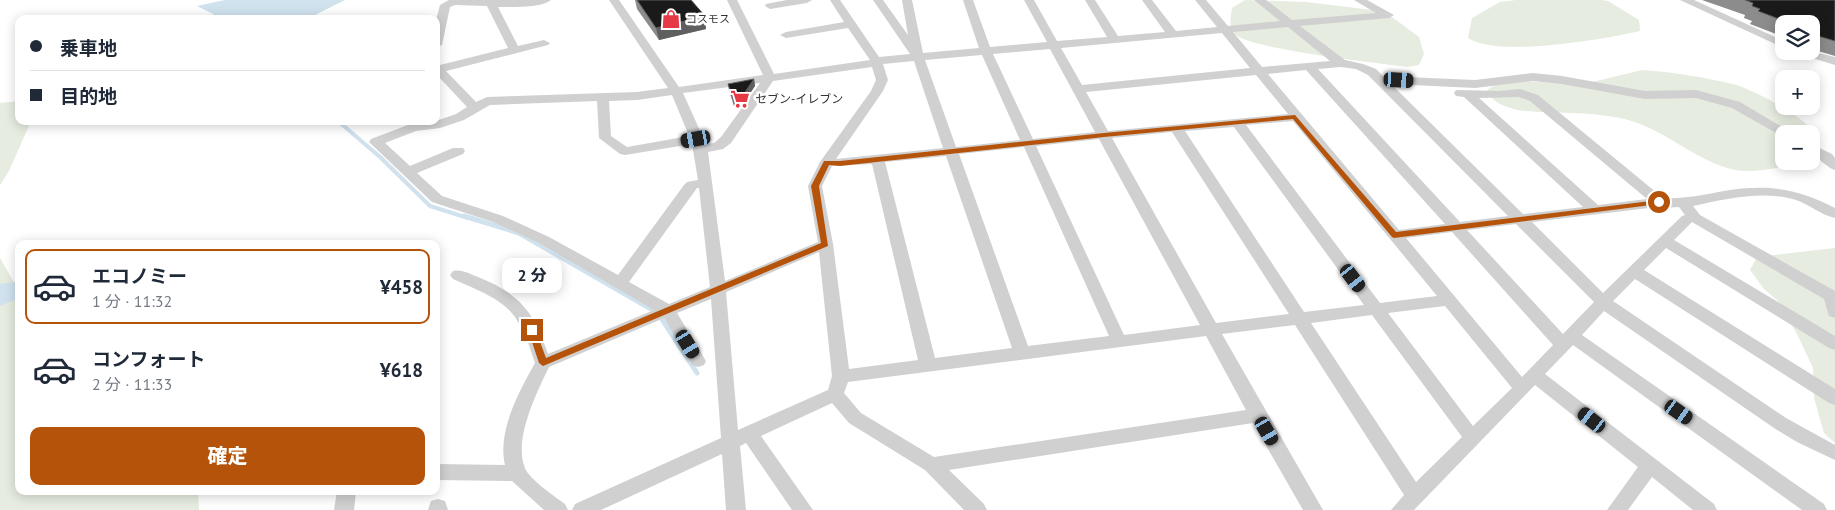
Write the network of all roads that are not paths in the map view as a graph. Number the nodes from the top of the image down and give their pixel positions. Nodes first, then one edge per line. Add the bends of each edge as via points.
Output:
1 (546, 0) edge
2 (614, 0) edge
3 (732, 0) edge
4 (807, 0) edge
5 (835, 0) edge
6 (878, 0) edge
7 (908, 0) edge
8 (968, 0) edge
9 (1029, 0) edge
10 (1090, 0) edge
11 (1147, 0) edge
12 (1200, 0) edge
13 (1259, 0) edge
14 (1358, 0) edge
15 (1685, 0) edge
16 (491, 4) junction
17 (770, 6) dead end
18 (852, 24) junction
19 (1291, 24) junction
20 (440, 27) edge
21 (1225, 31) junction
22 (786, 35) dead end
23 (1173, 35) junction
24 (1115, 40) junction
25 (1775, 41) edge
26 (544, 43) dead end
27 (1054, 46) junction
28 (514, 50) junction
29 (986, 52) junction
30 (918, 57) junction
31 (1820, 57) edge
32 (1835, 61) edge
33 (876, 62) junction
34 (1341, 64) junction
35 (1309, 66) junction
36 (440, 67) edge
37 (440, 71) edge
38 (1258, 71) junction
39 (770, 77) junction
40 (1385, 83) junction
41 (1078, 89) junction
42 (676, 91) junction
43 (1467, 93) junction
44 (603, 98) junction
45 (476, 108) junction
46 (1295, 117) junction
47 (1237, 122) junction
48 (440, 124) edge
49 (433, 125) edge
50 (1775, 127) edge
51 (1176, 128) junction
52 (1104, 135) junction
53 (1027, 143) junction
54 (698, 144) junction
55 (458, 151) dead end
56 (950, 151) junction
57 (1830, 156) edge
58 (878, 159) junction
59 (827, 162) junction
60 (1835, 166) edge
61 (408, 172) junction
62 (705, 182) junction
63 (1659, 202) junction
64 (1683, 203) junction
65 (1595, 210) junction
66 (1835, 214) edge
67 (1691, 219) junction
68 (1520, 220) junction
69 (1454, 228) junction
70 (1394, 235) junction
71 (1664, 241) junction
72 (826, 244) junction
73 (1634, 271) junction
74 (458, 275) dead end
75 (620, 283) junction
76 (718, 290) junction
77 (1833, 295) edge
78 (1447, 300) junction
79 (1603, 302) junction
80 (1376, 309) junction
81 (1835, 312) edge
82 (660, 313) junction
83 (1301, 318) junction
84 (1210, 330) junction
85 (1568, 340) junction
86 (1119, 341) junction
87 (1835, 344) edge
88 (1022, 353) junction
89 (698, 361) dead end
90 (543, 363) junction
91 (928, 365) junction
92 (841, 376) junction
93 (1529, 382) junction
94 (835, 394) junction
95 (1835, 398) edge
96 (1258, 415) junction
97 (749, 433) junction
98 (1473, 439) junction
99 (731, 441) junction
100 (1835, 453) edge
101 (932, 465) junction
102 (1650, 465) junction
103 (440, 472) edge
104 (516, 473) junction
105 (346, 495) edge
106 (1415, 496) junction
107 (344, 510) edge
108 (558, 510) edge
109 (582, 510) edge
110 (736, 510) edge
111 (804, 510) edge
112 (977, 510) edge
113 (1313, 510) edge
114 (1401, 510) edge
115 (1617, 510) edge
116 (1707, 510) edge
117 (1817, 510) edge

1 - 16 street
2 - 42 street
3 - 39 street
4 - 17 street
5 - 18 street
6 - 30 street
7 - 30 street
8 - 29 street
9 - 27 street
10 - 24 street
11 - 23 street
12 - 21 street
13 - 19 street
14 - 19 street via 1389,15
15 - 25 street
16 - 20 street via 454,2 445,5
16 - 28 street
18 - 22 street
18 - 33 street
19 - 21 street
19 - 34 street
21 - 23 street
21 - 38 street
23 - 24 street
24 - 27 street
26 - 28 street
27 - 29 street
27 - 41 street
28 - 36 street
29 - 30 street
29 - 53 street
30 - 33 street
30 - 56 street
31 - 32 street
33 - 39 street
33 - 59 street via 882,80 877,91
34 - 35 street
34 - 40 street via 1359,66
35 - 38 street
35 - 69 street
37 - 45 street
38 - 41 street
38 - 46 street
39 - 42 street
39 - 54 street via 726,140 718,146
40 - 43 street
40 - 50 street via 1475,84 1534,77 1645,95 1696,94 1736,105
40 - 68 street
41 - 52 street
42 - 44 street
42 - 54 street
43 - 63 street via 1520,93 1534,98
43 - 65 street
44 - 45 street via 487,101
44 - 54 street via 605,138 625,151
45 - 48 street
46 - 47 street
46 - 70 street
47 - 51 street
47 - 80 street
49 - 61 street via 413,128 376,142
51 - 52 street
51 - 83 street
52 - 53 street
52 - 84 street
53 - 56 street
53 - 86 street
54 - 62 street
55 - 61 street
56 - 58 street
56 - 88 street
57 - 60 street
58 - 59 street
58 - 91 street
59 - 72 street via 815,186
61 - 75 street via 437,199 498,219 544,240
62 - 75 street via 692,184
62 - 76 street
63 - 64 street
63 - 65 street
63 - 67 street
64 - 66 street via 1760,191 1798,196
64 - 67 street
65 - 68 street
67 - 71 street
67 - 77 street
68 - 69 street
68 - 79 street
69 - 70 street
69 - 85 street
70 - 78 street
71 - 73 street
71 - 87 street
72 - 76 street
72 - 92 street
73 - 79 street
73 - 95 street
74 - 90 street via 501,294 516,309 532,330
75 - 82 street
76 - 82 street
76 - 99 street
77 - 81 street
78 - 80 street
78 - 93 street
79 - 85 street
79 - 100 street via 1780,423
80 - 83 street
80 - 98 street
82 - 89 street
82 - 90 street
83 - 84 street
83 - 106 street
84 - 86 street
84 - 96 street
85 - 93 street
85 - 117 street
86 - 88 street
88 - 91 street
90 - 104 street via 524,404 512,451
91 - 92 street
92 - 94 street
93 - 98 street
93 - 102 street
94 - 97 street
94 - 101 street via 855,418
96 - 101 street
96 - 113 street
97 - 99 street
97 - 111 street
98 - 106 street
99 - 109 street
99 - 110 street
101 - 112 street
102 - 115 street
102 - 116 street
103 - 104 street
104 - 108 street
105 - 107 street
106 - 114 street

